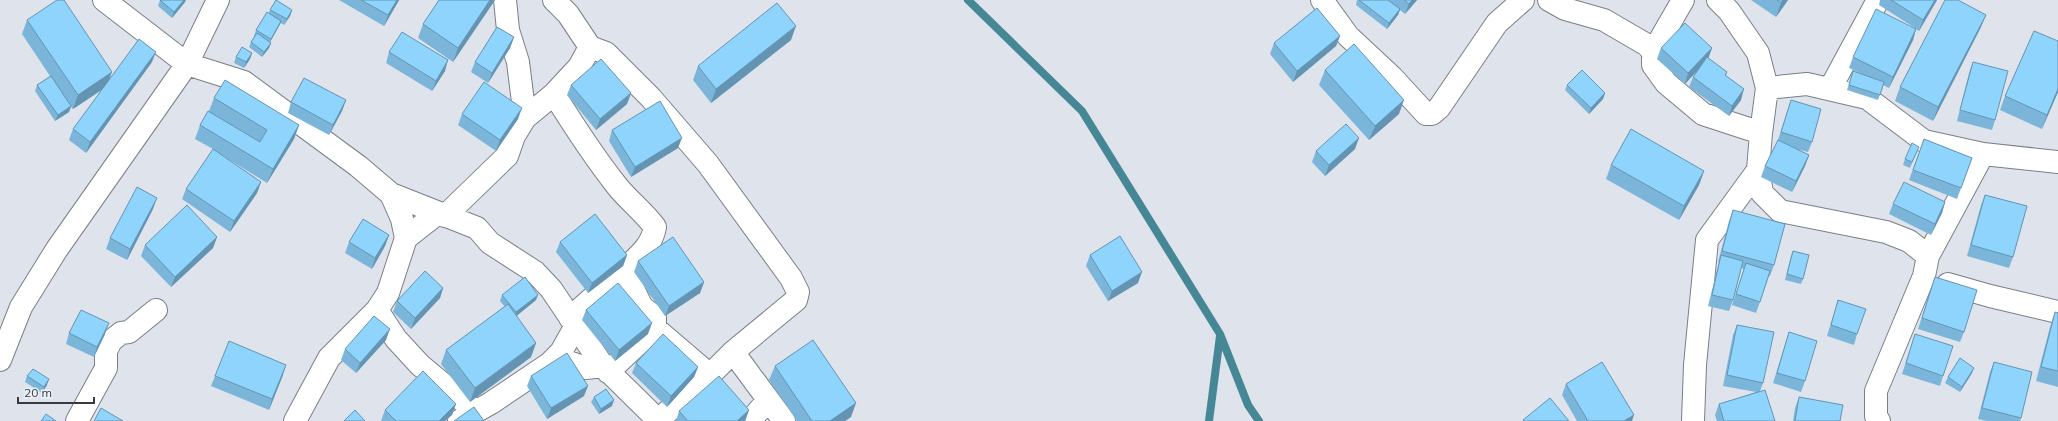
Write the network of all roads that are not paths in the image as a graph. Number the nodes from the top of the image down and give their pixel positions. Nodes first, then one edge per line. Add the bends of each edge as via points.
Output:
1 (104, 0) edge
2 (218, 0) edge
3 (505, 0) edge
4 (554, 0) edge
5 (1322, 0) edge
6 (1523, 0) edge
7 (1549, 0) edge
8 (1683, 0) edge
9 (1718, 0) edge
10 (1878, 0) edge
11 (590, 47) junction
12 (1653, 52) junction
13 (187, 64) junction
14 (1768, 88) junction
15 (1830, 89) junction
16 (554, 94) junction
17 (525, 118) junction
18 (1760, 133) junction
19 (1983, 154) junction
20 (2058, 162) edge
21 (1758, 170) junction
22 (391, 194) junction
23 (442, 214) junction
24 (406, 238) junction
25 (1926, 266) junction
26 (624, 270) junction
27 (156, 310) dead end
28 (377, 310) junction
29 (2058, 312) edge
30 (573, 323) junction
31 (655, 328) junction
32 (733, 352) junction
33 (0, 360) edge
34 (550, 364) junction
35 (606, 369) junction
36 (710, 375) junction
37 (768, 400) junction
38 (467, 416) edge
39 (77, 421) edge
40 (295, 421) edge
41 (659, 421) edge
42 (750, 421) edge
43 (784, 421) edge
44 (1693, 421) edge
45 (1879, 421) edge

1 - 13 street
2 - 13 street
3 - 17 street via 508,30 518,62
4 - 11 street via 568,14
5 - 6 street via 1348,36 1392,77 1426,114 1432,114 1447,96 1497,23
7 - 12 street via 1565,9 1604,20 1647,45
8 - 12 street
9 - 14 street via 1729,11 1758,53
10 - 15 street
11 - 16 street via 579,67
11 - 32 street via 606,53 651,98 708,164 791,278 798,292 796,300
12 - 18 street via 1653,65 1666,83 1703,114
13 - 22 street via 244,82 358,166
13 - 33 street via 57,248 21,306
14 - 15 street via 1807,84
14 - 18 street
15 - 19 street via 1868,98 1924,141
16 - 17 street
16 - 26 street via 618,188 644,212 655,227 654,236 648,247
17 - 23 street via 514,136 507,156
18 - 21 street
19 - 20 street
19 - 25 street
21 - 25 street via 1762,193 1780,211 1886,232 1909,241
21 - 44 street via 1707,240 1695,365
22 - 23 street
22 - 24 street via 402,219
23 - 24 street
23 - 30 street via 477,228 490,243 535,272 551,289
24 - 28 street via 388,293
25 - 29 street via 1990,296
25 - 45 street via 1876,391 1876,416
26 - 30 street
26 - 31 street via 642,307 655,317
27 - 39 street via 129,332 120,333 111,341 106,350 106,368
28 - 38 street via 396,339
28 - 40 street via 329,358
30 - 34 street via 561,352
30 - 35 street
31 - 35 street
31 - 36 street
32 - 36 street
32 - 37 street
34 - 35 street via 562,360 586,368
34 - 38 street
35 - 41 street
36 - 41 street
37 - 42 street
37 - 43 street

